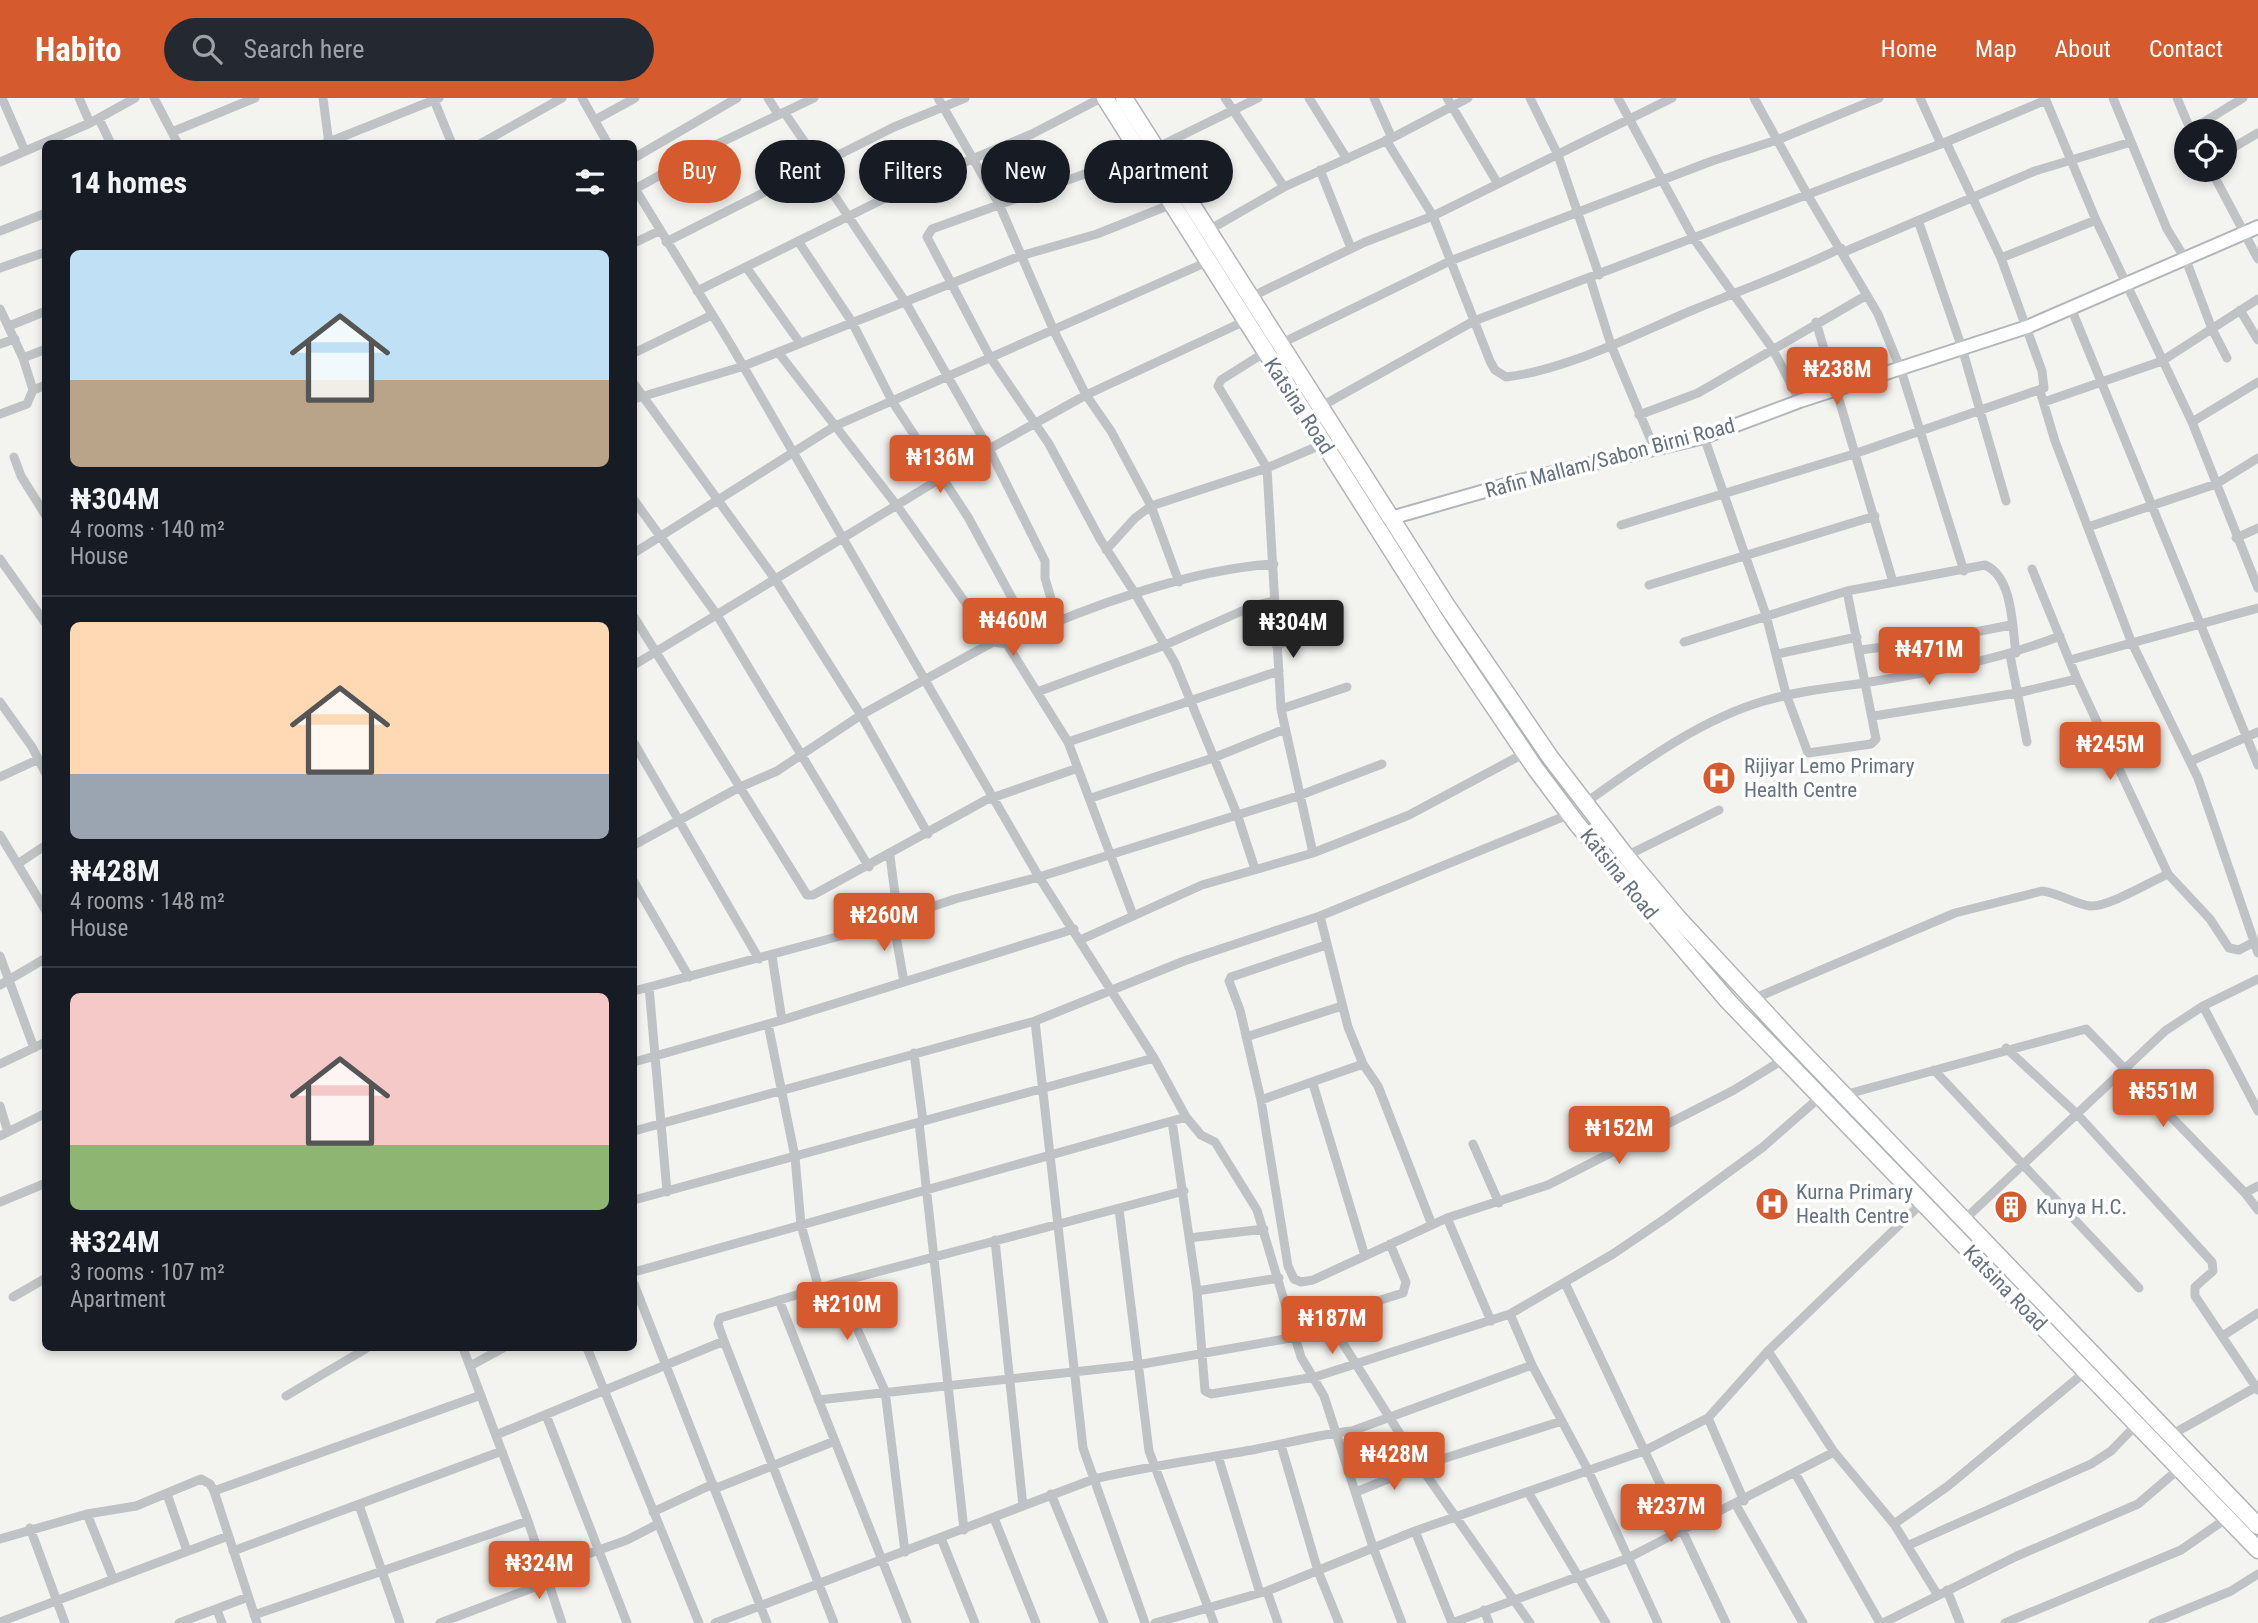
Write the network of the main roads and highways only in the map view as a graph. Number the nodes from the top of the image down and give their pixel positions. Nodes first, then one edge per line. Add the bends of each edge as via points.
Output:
1 (1103, 98) edge
2 (1124, 98) edge
3 (2258, 1525) edge
4 (2258, 1550) edge

1 - 4 highway, Katsina Road via 1323,444 1525,753 1570,814 1667,933 1784,1059
2 - 3 highway, Katsina Road via 1503,690 1626,856 1753,999

